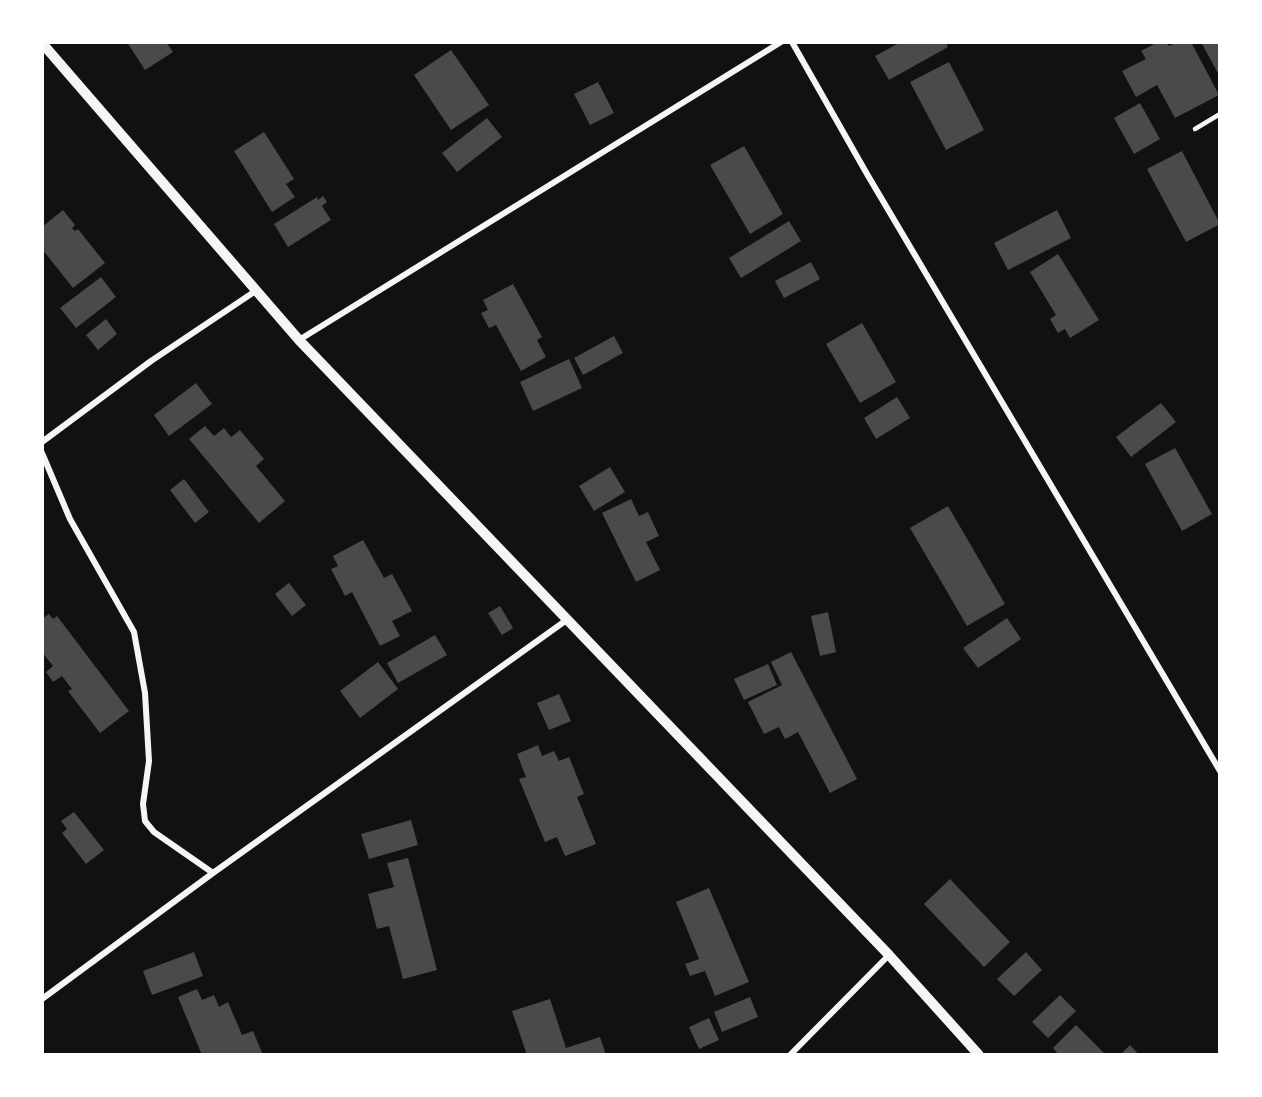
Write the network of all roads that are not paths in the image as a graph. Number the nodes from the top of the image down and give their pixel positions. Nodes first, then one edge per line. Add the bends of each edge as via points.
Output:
1 (781, 42) edge
2 (792, 42) edge
3 (42, 43) edge
4 (1220, 114) edge
5 (1195, 129) dead end
6 (257, 291) junction
7 (299, 340) junction
8 (42, 442) edge
9 (42, 453) edge
10 (568, 619) junction
11 (1220, 771) edge
12 (213, 873) junction
13 (889, 955) junction
14 (42, 999) edge
15 (790, 1055) edge
16 (979, 1055) edge

1 - 7 street
2 - 11 street
3 - 6 street
4 - 5 lane
6 - 7 street
6 - 8 street via 151,361
7 - 10 street
9 - 12 street via 70,519 134,632 145,693 145,821
10 - 12 street
10 - 13 street
12 - 14 street
13 - 15 street
13 - 16 street

